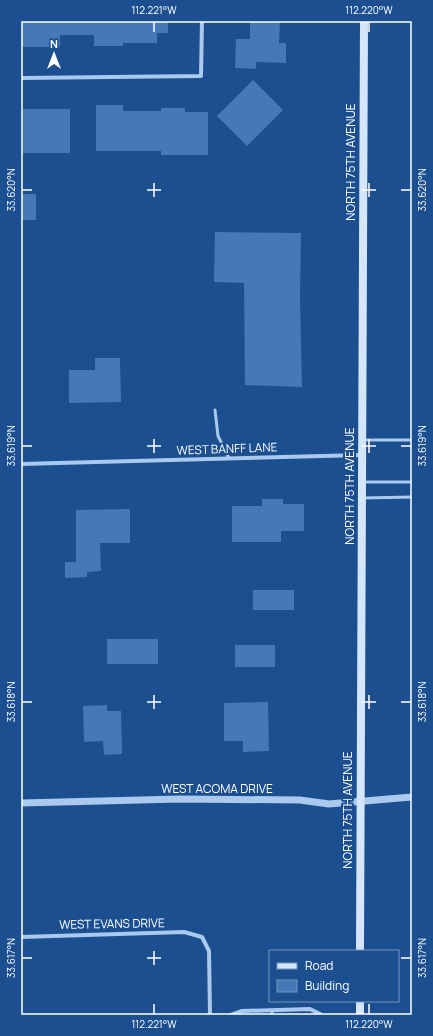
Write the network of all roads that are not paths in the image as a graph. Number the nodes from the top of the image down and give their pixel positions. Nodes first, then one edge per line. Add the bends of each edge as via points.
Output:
1 (202, 21) edge
2 (364, 21) edge
3 (21, 78) edge
4 (215, 410) dead end
5 (362, 440) junction
6 (412, 440) edge
7 (362, 455) junction
8 (229, 458) junction
9 (21, 464) edge
10 (362, 482) junction
11 (412, 482) edge
12 (361, 498) junction
13 (412, 498) edge
14 (412, 797) edge
15 (360, 801) junction
16 (21, 803) edge
17 (21, 937) edge
18 (360, 950) edge
19 (360, 1002) edge
20 (272, 1013) edge
21 (210, 1015) edge
22 (232, 1015) edge
23 (322, 1015) edge
24 (360, 1015) edge

1 - 3 street via 201,76
2 - 5 main road, NORTH 75TH AVENUE
4 - 8 lane via 218,436
5 - 6 lane
5 - 7 main road, NORTH 75TH AVENUE
7 - 8 street, WEST BANFF LANE
7 - 10 main road, NORTH 75TH AVENUE
8 - 9 street, WEST BANFF LANE
10 - 11 lane
10 - 12 main road, NORTH 75TH AVENUE
12 - 13 lane
12 - 15 main road, NORTH 75TH AVENUE
14 - 15 street, WEST ACOMA DRIVE
15 - 16 street, WEST ACOMA DRIVE via 329,804 300,800
15 - 18 main road, NORTH 75TH AVENUE
17 - 21 street, WEST EVANS DRIVE via 184,932 202,937 209,951
19 - 24 main road
20 - 22 street via 242,1011
20 - 23 street via 310,1010

